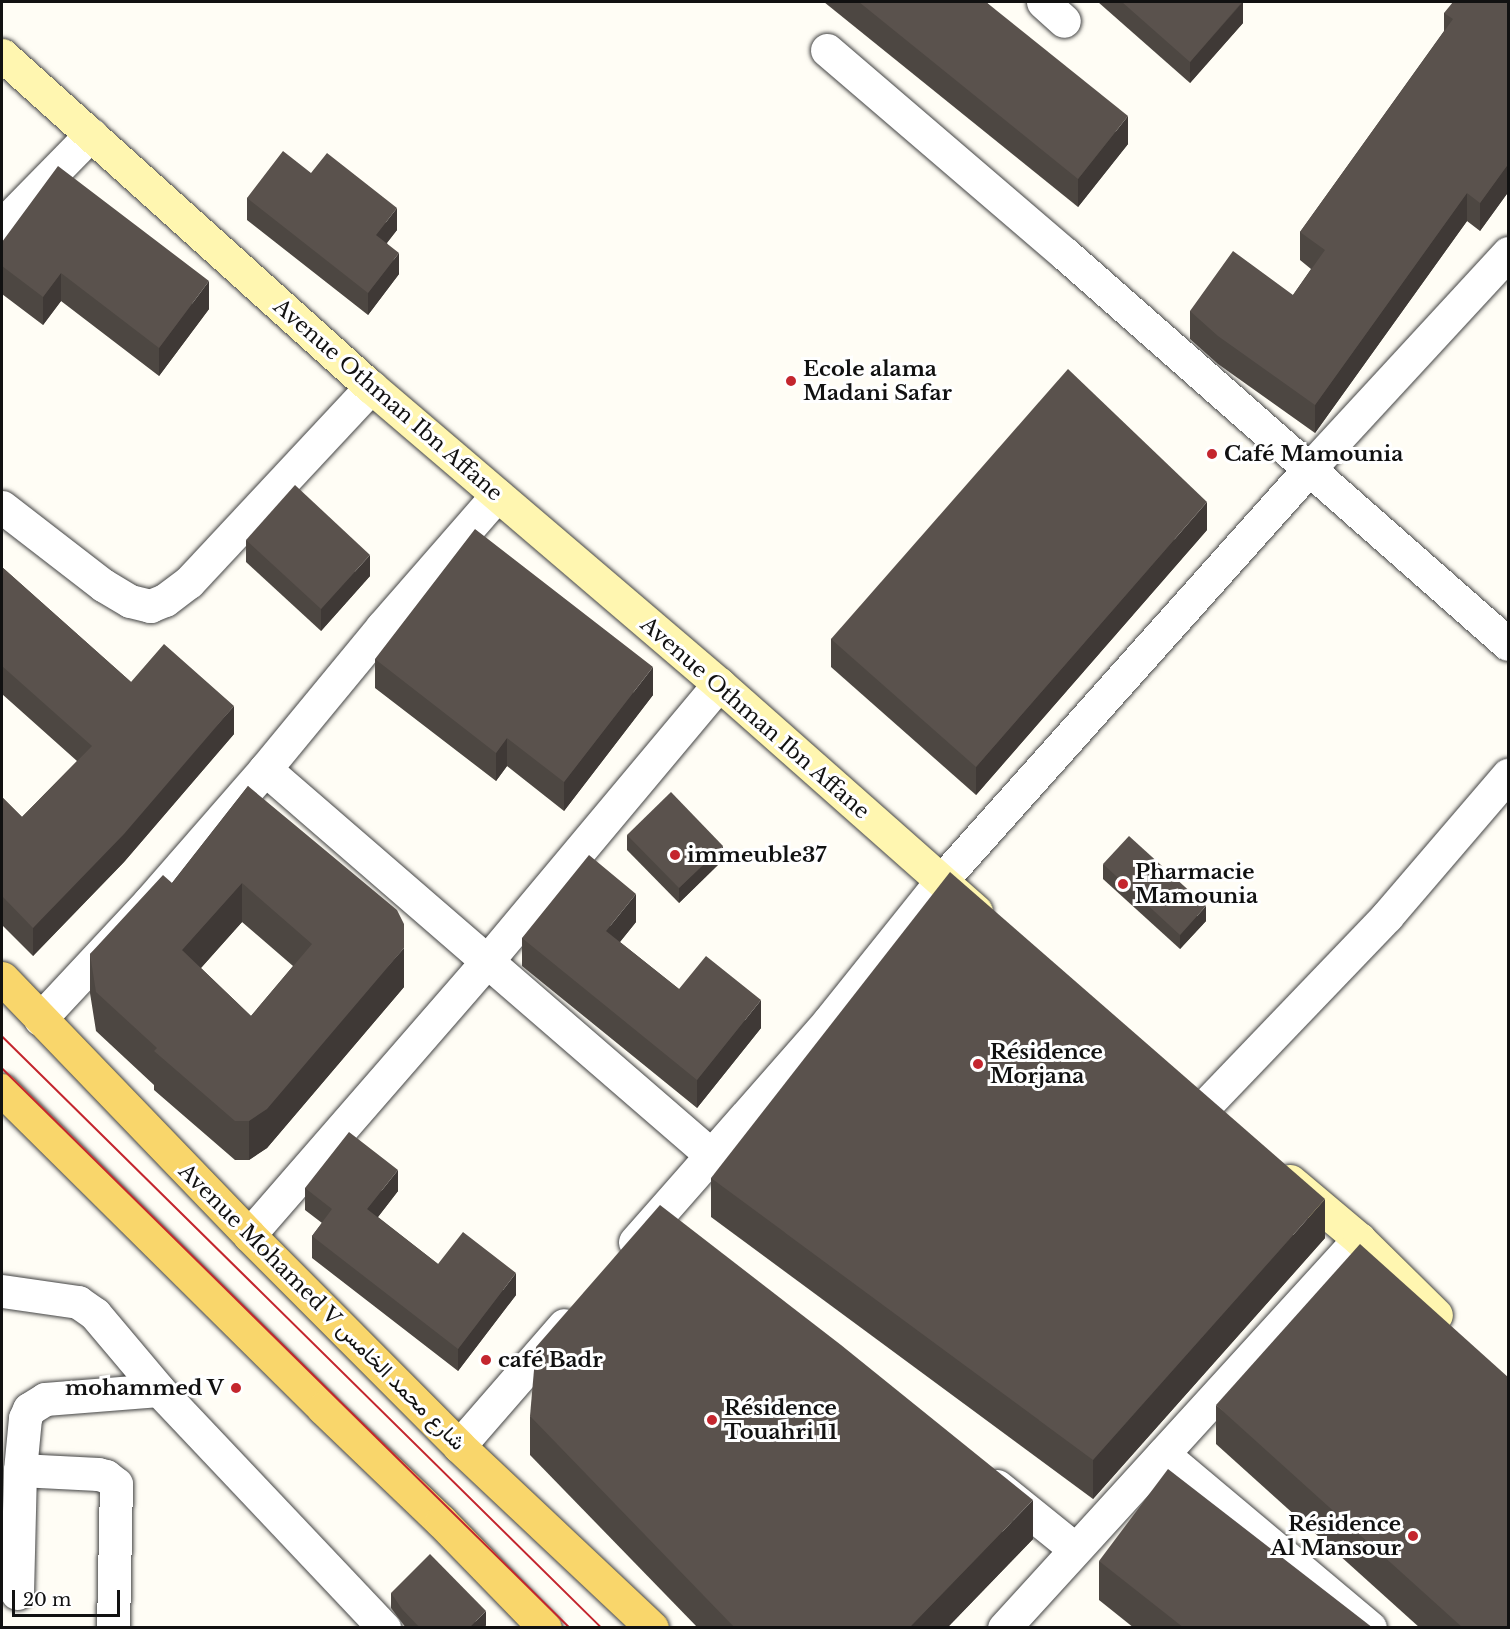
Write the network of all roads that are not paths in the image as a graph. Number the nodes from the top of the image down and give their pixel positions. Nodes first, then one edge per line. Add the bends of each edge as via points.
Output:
1 (827, 50) dead end
2 (2, 55) edge
3 (91, 134) junction
4 (2, 225) edge
5 (1509, 253) edge
6 (371, 387) junction
7 (1309, 469) junction
8 (497, 495) junction
9 (2, 507) edge
10 (1509, 644) edge
11 (719, 684) junction
12 (265, 769) junction
13 (1509, 775) edge
14 (941, 881) junction
15 (995, 927) edge
16 (488, 960) junction
17 (2, 978) edge
18 (40, 1019) junction
19 (1178, 1086) edge
20 (2, 1090) edge
21 (710, 1154) junction
22 (1267, 1162) edge
23 (656, 1218) junction
24 (249, 1235) junction
25 (684, 1239) edge
26 (1359, 1239) junction
27 (618, 1262) edge
28 (2, 1291) edge
29 (580, 1306) edge
30 (1458, 1336) edge
31 (159, 1390) junction
32 (459, 1446) junction
33 (1163, 1454) junction
34 (973, 1466) edge
35 (20, 1470) junction
36 (1075, 1549) junction
37 (17, 1593) dead end
38 (540, 1626) edge
39 (113, 1628) edge
40 (384, 1628) edge
41 (652, 1628) edge
42 (1004, 1628) edge
43 (1370, 1628) edge

1 - 7 street
2 - 3 street, Avenue Othman Ibn Affane
3 - 4 street
3 - 6 street, Avenue Othman Ibn Affane
5 - 7 street
6 - 8 street, Avenue Othman Ibn Affane
6 - 9 street via 189,582 150,606 130,601 103,585
7 - 10 street
7 - 14 street
8 - 11 street, Avenue Othman Ibn Affane
8 - 12 street
11 - 14 street, Avenue Othman Ibn Affane
11 - 16 street
12 - 16 street
12 - 18 street
13 - 19 street via 1213,1116
14 - 15 street, Avenue Othman Ibn Affane
14 - 21 street via 829,1021
16 - 21 street
16 - 24 street
17 - 18 main road, Avenue Mohamed V شارع محمد الخامس
18 - 24 main road, Avenue Mohamed V شارع محمد الخامس
20 - 38 main road via 441,1521
21 - 23 street
22 - 26 street
23 - 25 street
23 - 27 street
24 - 32 main road, Avenue Mohamed V شارع محمد الخامس
26 - 30 street
26 - 33 street
28 - 31 street via 86,1306
29 - 32 street
31 - 35 street via 36,1402 25,1418
31 - 40 street
32 - 41 main road, Avenue Mohamed V شارع محمد الخامس
33 - 36 street
33 - 43 street
34 - 36 street
35 - 37 street
35 - 39 street via 98,1474 116,1484
36 - 42 street

